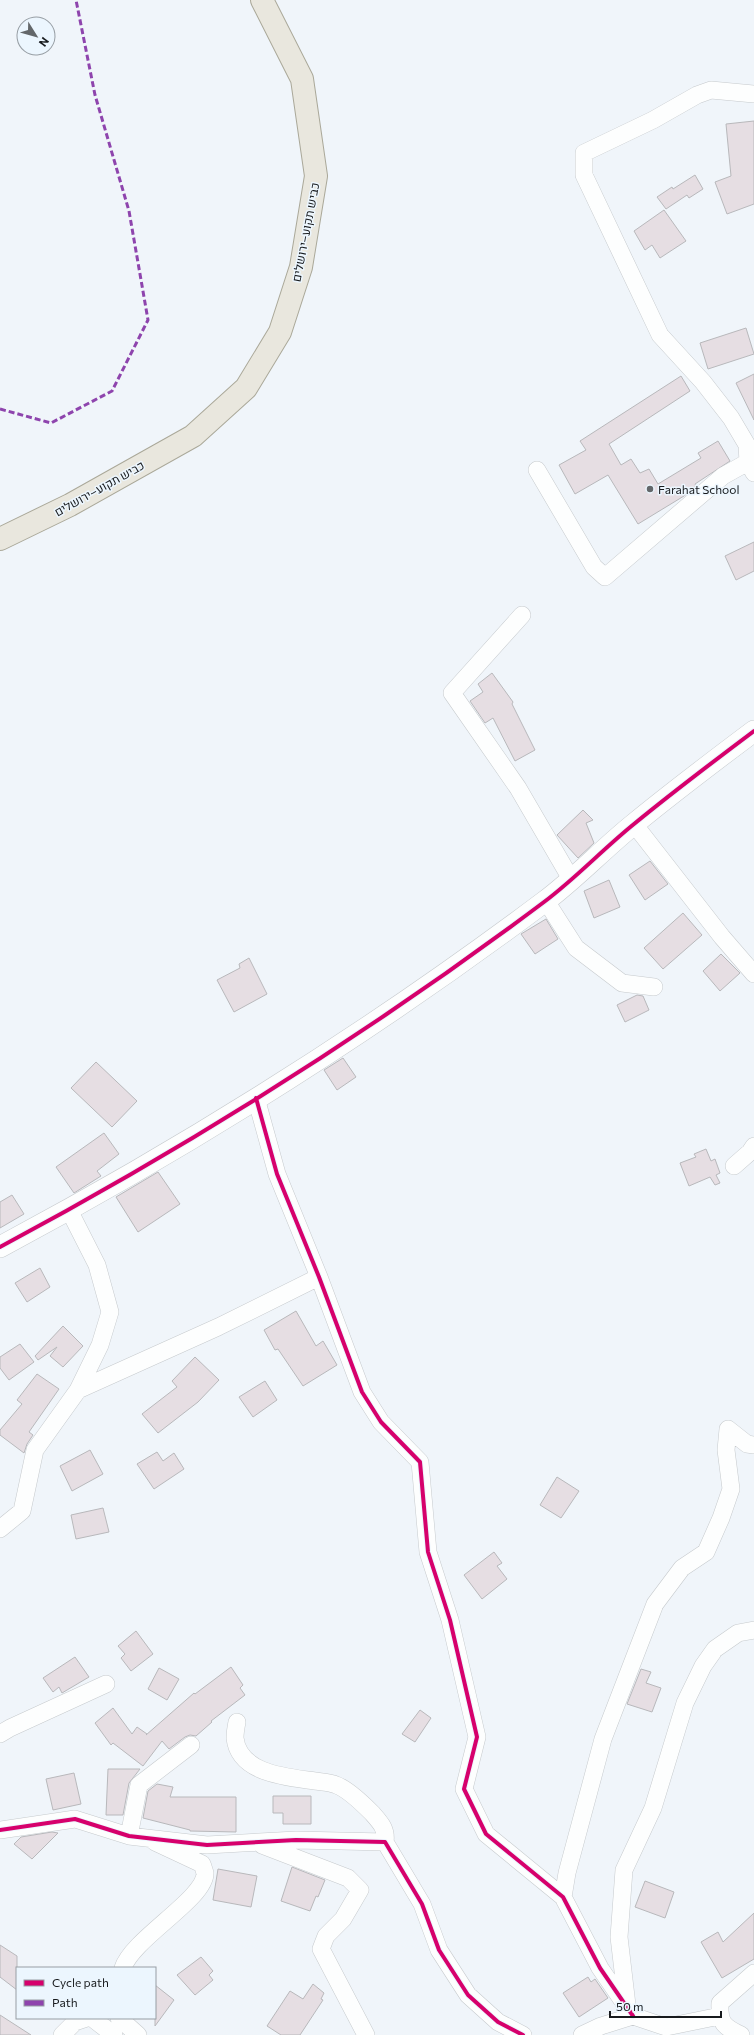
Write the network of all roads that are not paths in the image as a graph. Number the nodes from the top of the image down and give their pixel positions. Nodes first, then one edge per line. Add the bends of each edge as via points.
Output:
1 (262, 0) edge
2 (754, 94) edge
3 (751, 468) edge
4 (537, 470) dead end
5 (0, 539) edge
6 (522, 615) dead end
7 (754, 731) edge
8 (634, 824) junction
9 (570, 879) junction
10 (546, 901) junction
11 (754, 974) edge
12 (654, 987) dead end
13 (256, 1098) junction
14 (754, 1146) edge
15 (734, 1166) dead end
16 (70, 1210) junction
17 (0, 1247) edge
18 (319, 1277) junction
19 (78, 1390) junction
20 (754, 1445) edge
21 (0, 1529) edge
22 (754, 1630) edge
23 (106, 1684) dead end
24 (237, 1722) dead end
25 (0, 1734) edge
26 (191, 1745) dead end
27 (0, 1830) edge
28 (129, 1836) junction
29 (146, 1837) junction
30 (256, 1842) junction
31 (385, 1842) junction
32 (563, 1897) junction
33 (123, 1967) edge
34 (754, 1973) edge
35 (630, 2011) junction
36 (720, 2016) junction
37 (84, 2019) edge
38 (93, 2019) edge
39 (120, 2019) edge
40 (62, 2035) edge
41 (114, 2035) edge
42 (138, 2035) edge
43 (366, 2035) edge
44 (523, 2035) edge
45 (582, 2035) edge
46 (740, 2035) edge

1 - 5 main road, כביש תקוע–ירושלים via 302,79 316,176 301,267 280,332 246,388 193,436 70,505
2 - 3 street via 711,90 584,153 584,175 660,335 704,382 731,418 747,445
3 - 4 street via 723,476 605,577 594,567
6 - 9 street via 452,693 518,788
7 - 8 street
8 - 9 street
8 - 11 street
9 - 10 street
10 - 12 street via 576,948 622,983
10 - 13 street via 409,999
13 - 16 street
13 - 18 street via 277,1174
14 - 15 street
16 - 17 street
16 - 19 street via 97,1265 110,1312 100,1346
18 - 19 street via 218,1328
18 - 32 street via 362,1392 381,1422 420,1462 428,1552 450,1620 477,1737 464,1789 486,1834
19 - 21 street via 35,1450 22,1511
20 - 32 street via 747,1444 728,1429 726,1450 731,1489 721,1518 706,1552 682,1568 655,1604 603,1739 567,1873
22 - 35 street via 738,1633 715,1650 702,1666 685,1703 653,1808 624,1870 619,1937
23 - 25 street
24 - 31 street via 235,1738 240,1752 249,1763 287,1777 336,1785 365,1806 380,1822 386,1833
26 - 28 street via 139,1785
27 - 28 street via 75,1819
28 - 29 street
29 - 30 street via 207,1845
29 - 33 street via 202,1864 205,1873 201,1884 191,1897 136,1949
30 - 31 street
30 - 43 street via 348,1878 360,1890 342,1919 326,1936 321,1949
31 - 44 street via 422,1904 440,1950 468,1995 498,2022
32 - 35 street via 600,1968
34 - 36 street via 720,2003
35 - 36 street via 666,2027
35 - 45 street
36 - 46 street via 727,2028
37 - 40 street via 75,2022
38 - 41 street
39 - 42 street

